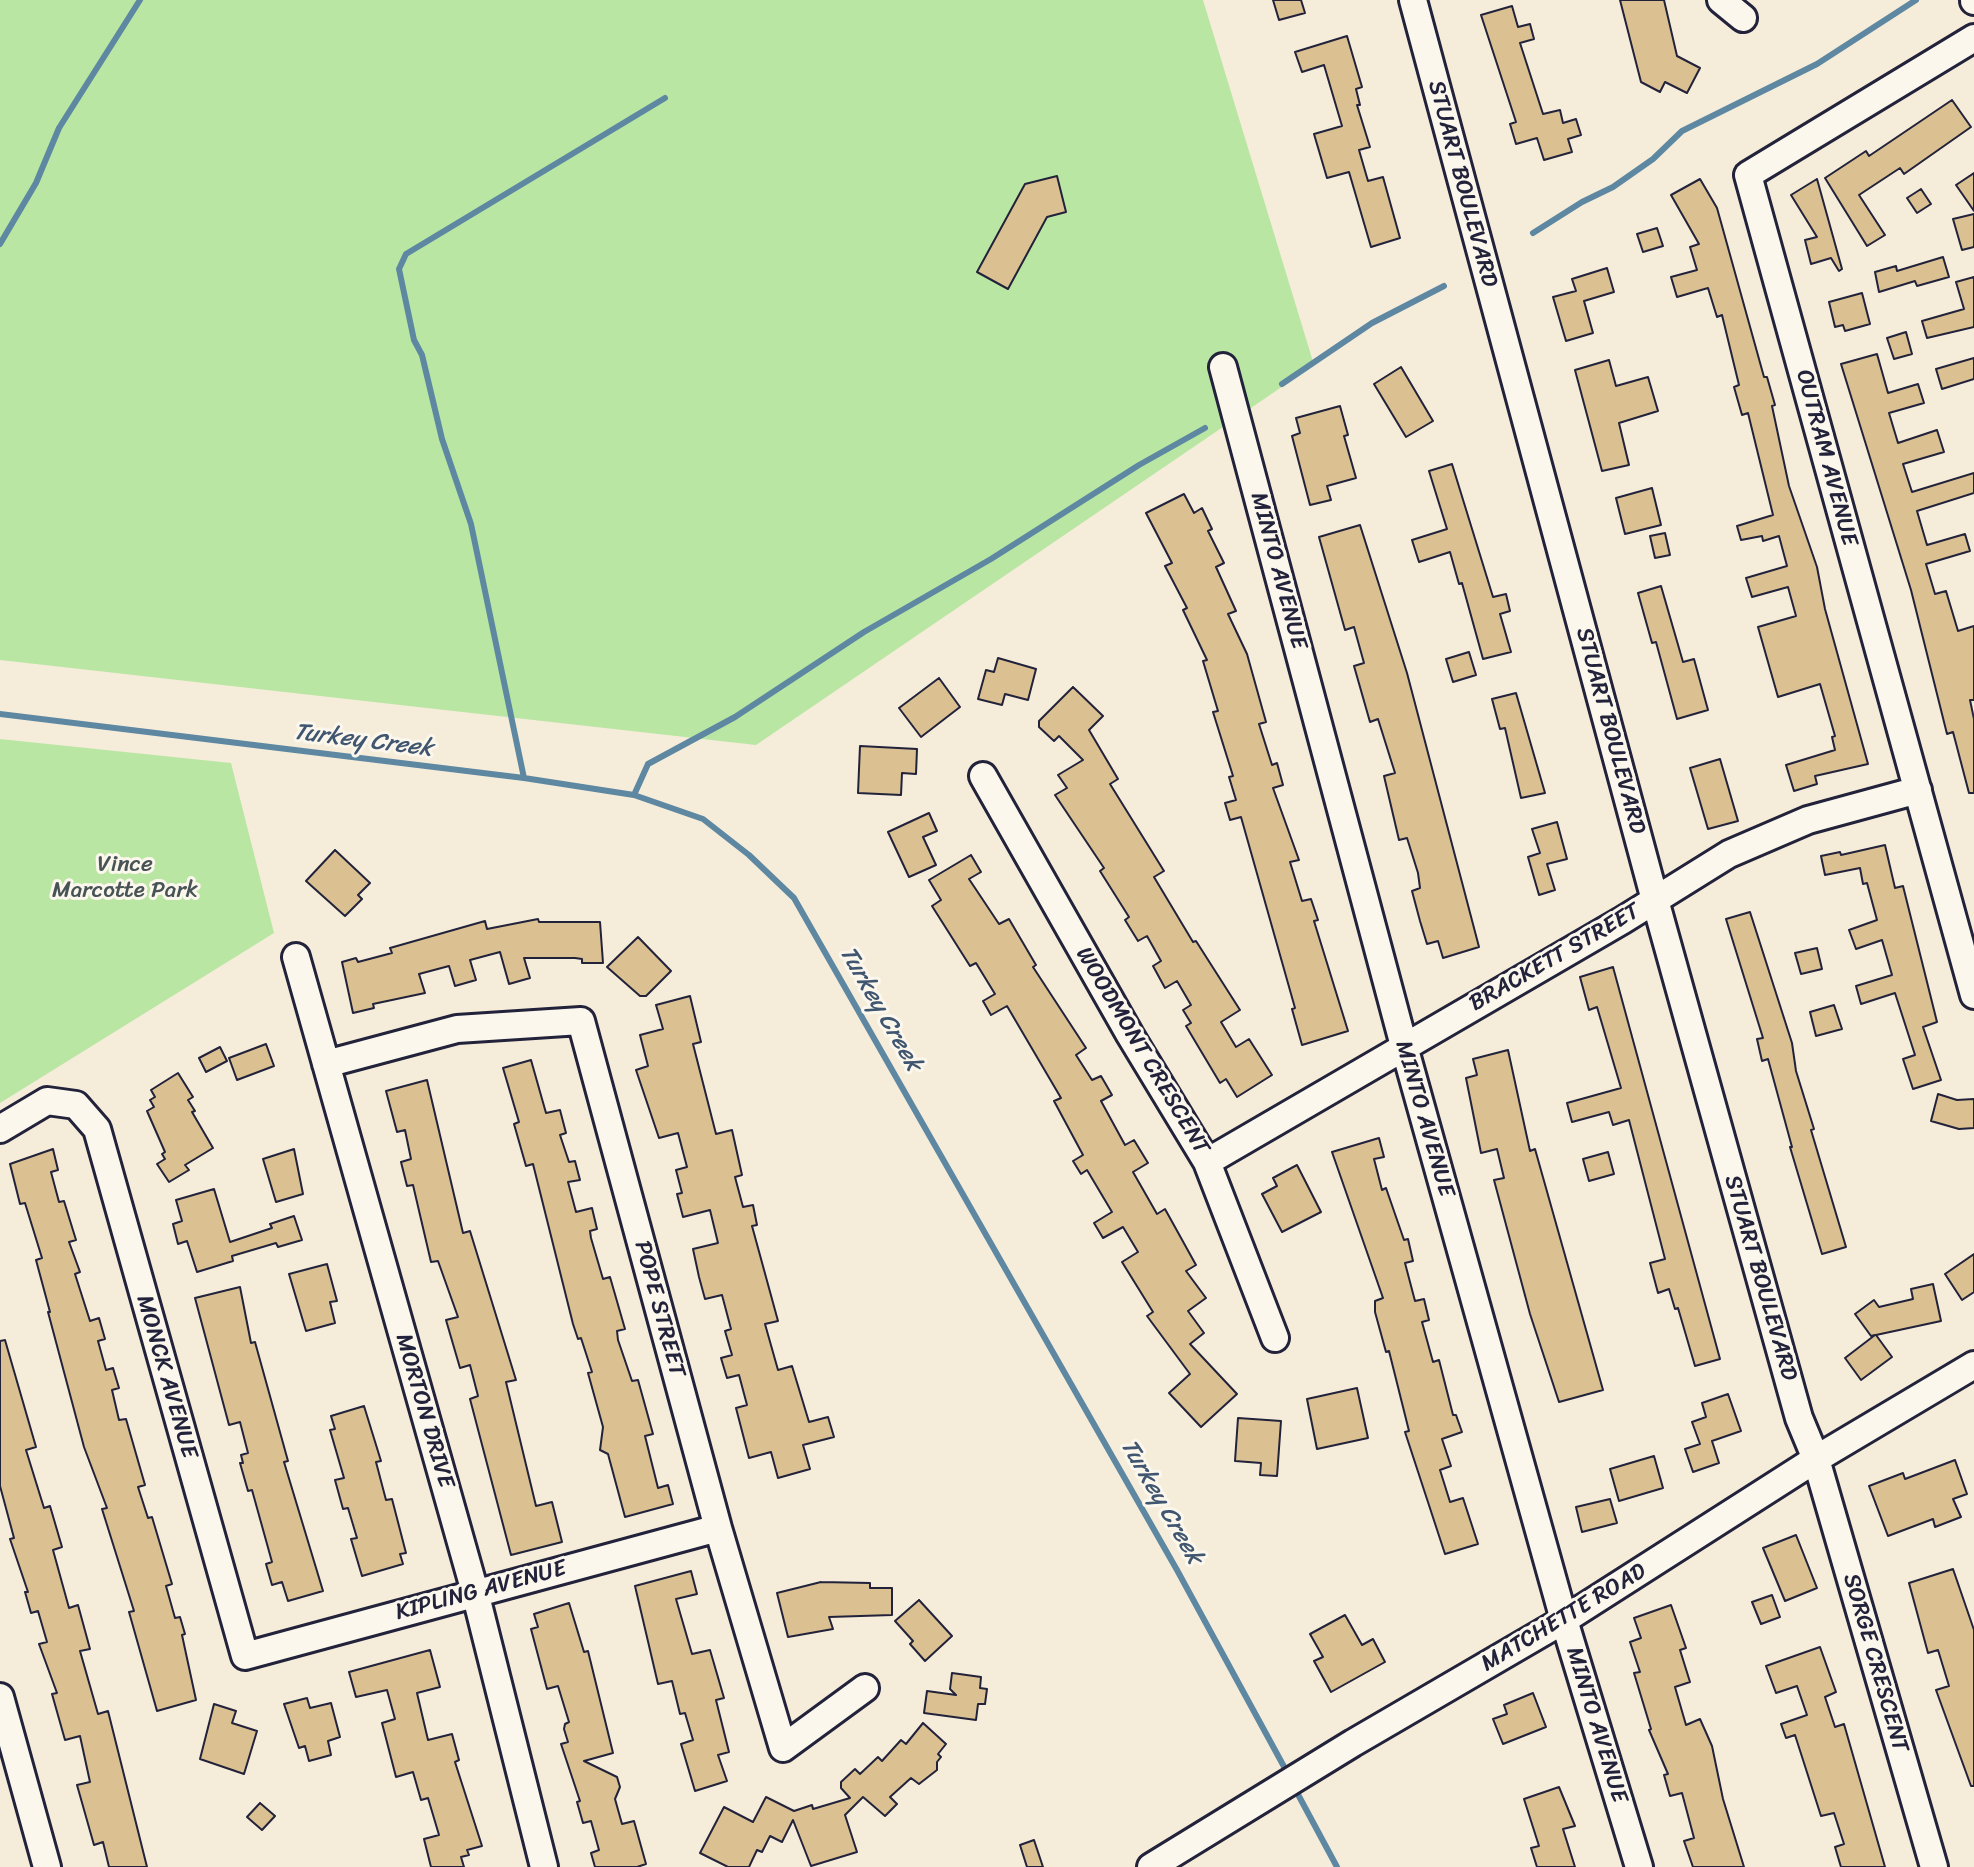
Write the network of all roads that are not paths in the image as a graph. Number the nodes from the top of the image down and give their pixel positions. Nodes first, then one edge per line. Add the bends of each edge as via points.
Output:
1 (1413, 0) edge
2 (1721, 0) edge
3 (1743, 18) dead end
4 (1974, 38) edge
5 (1223, 367) dead end
6 (983, 776) dead end
7 (1918, 790) junction
8 (1655, 900) junction
9 (296, 957) dead end
10 (1974, 995) edge
11 (1404, 1046) junction
12 (326, 1064) junction
13 (0, 1129) edge
14 (1208, 1162) junction
15 (1275, 1338) dead end
16 (1974, 1365) edge
17 (1816, 1459) junction
18 (718, 1528) junction
19 (475, 1592) junction
20 (1564, 1620) junction
21 (245, 1656) joint
22 (865, 1688) dead end
23 (0, 1697) edge
24 (47, 1867) edge
25 (544, 1867) edge
26 (1151, 1867) edge
27 (1639, 1867) edge
28 (1934, 1867) edge

1 - 8 street, STUART BOULEVARD
2 - 3 street
4 - 7 street, OUTRAM AVENUE via 1748,176
5 - 11 street, MINTO AVENUE
6 - 14 street, WOODMONT CRESCENT
7 - 8 street, BRACKETT STREET via 1808,820 1728,854
7 - 10 street, OUTRAM AVENUE
8 - 11 street, BRACKETT STREET
8 - 17 street, STUART BOULEVARD via 1799,1418
9 - 12 street, MORTON DRIVE
11 - 14 street, BRACKETT STREET
11 - 20 street, MINTO AVENUE
12 - 18 street, POPE STREET via 457,1029 581,1021
12 - 19 street, MORTON DRIVE
13 - 21 street, MONCK AVENUE via 47,1101 76,1105 97,1129
14 - 15 street, WOODMONT CRESCENT
16 - 17 street, MATCHETTE ROAD
17 - 20 street, MATCHETTE ROAD
17 - 28 street, SORGE CRESCENT
18 - 19 street, KIPLING AVENUE
18 - 22 street, POPE STREET via 783,1748
19 - 21 street, KIPLING AVENUE
19 - 25 street, MORTON DRIVE
20 - 26 street, MATCHETTE ROAD
20 - 27 street, MINTO AVENUE
23 - 24 street

